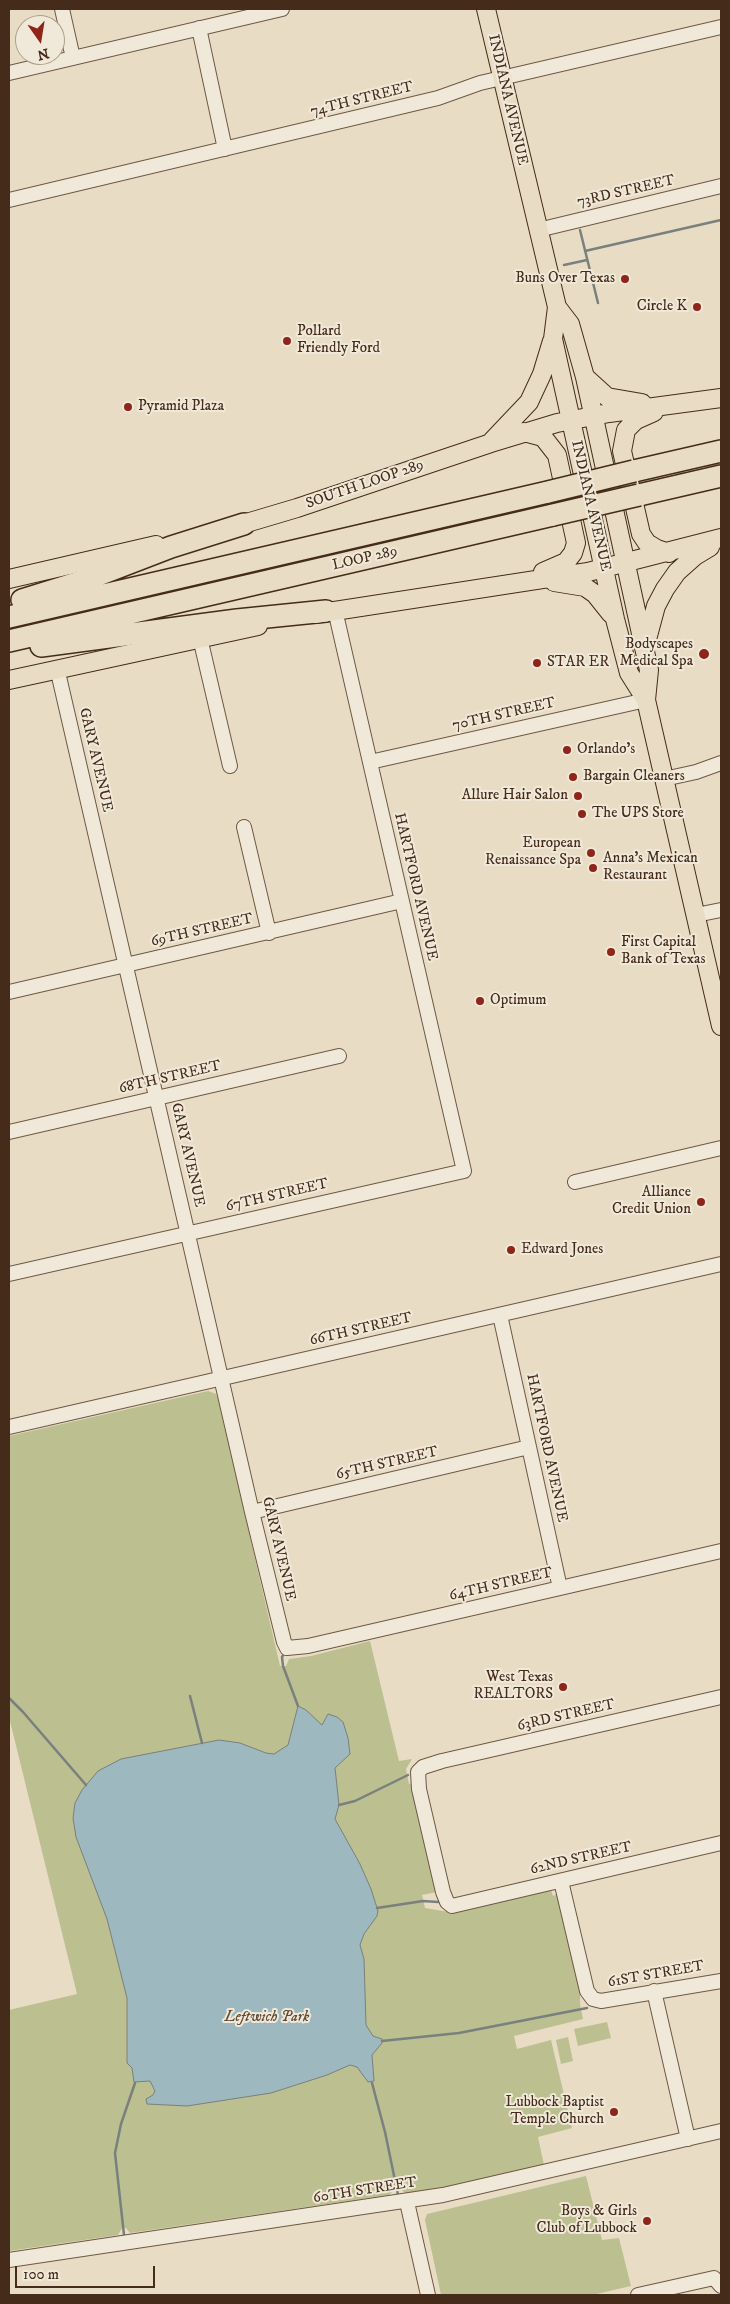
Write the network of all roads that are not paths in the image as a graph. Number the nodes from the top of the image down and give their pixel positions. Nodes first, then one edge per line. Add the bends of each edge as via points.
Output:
1 (62, 9) edge
2 (282, 9) edge
3 (486, 9) edge
4 (721, 27) edge
5 (199, 28) junction
6 (73, 58) junction
7 (9, 73) edge
8 (502, 78) junction
9 (225, 149) junction
10 (721, 186) edge
11 (9, 200) edge
12 (538, 230) junction
13 (557, 308) junction
14 (553, 339) junction
15 (585, 377) junction
16 (721, 398) edge
17 (665, 406) junction
18 (593, 416) junction
19 (571, 420) junction
20 (524, 432) junction
21 (491, 442) junction
22 (721, 451) edge
23 (721, 476) edge
24 (244, 524) junction
25 (721, 540) edge
26 (669, 553) junction
27 (625, 564) junction
28 (604, 569) junction
29 (9, 579) edge
30 (524, 580) junction
31 (9, 604) edge
32 (330, 611) junction
33 (9, 617) edge
34 (615, 619) junction
35 (200, 638) junction
36 (9, 642) edge
37 (9, 649) edge
38 (645, 650) junction
39 (57, 668) junction
40 (9, 680) edge
41 (646, 700) junction
42 (370, 762) junction
43 (721, 763) edge
44 (230, 766) dead end
45 (664, 779) junction
46 (244, 827) dead end
47 (402, 901) junction
48 (721, 910) edge
49 (696, 916) junction
50 (268, 933) junction
51 (127, 965) junction
52 (9, 992) edge
53 (721, 1026) edge
54 (339, 1056) dead end
55 (157, 1097) junction
56 (9, 1132) edge
57 (721, 1148) edge
58 (464, 1171) joint
59 (575, 1182) dead end
60 (188, 1233) junction
61 (721, 1264) edge
62 (9, 1274) edge
63 (500, 1315) junction
64 (222, 1378) junction
65 (9, 1428) edge
66 (529, 1447) junction
67 (252, 1512) junction
68 (721, 1551) edge
69 (560, 1588) junction
70 (287, 1648) joint
71 (721, 1697) edge
72 (721, 1843) edge
73 (561, 1881) junction
74 (450, 1904) joint
75 (721, 1981) edge
76 (654, 1991) junction
77 (721, 2131) edge
78 (688, 2139) junction
79 (407, 2202) junction
80 (9, 2260) edge
81 (718, 2282) edge
82 (428, 2295) edge
83 (638, 2295) edge

1 - 6 street
2 - 5 street
3 - 8 main road, INDIANA AVENUE
4 - 8 street, 74TH STREET
5 - 6 street
5 - 9 street
6 - 7 street
8 - 9 street, 74TH STREET via 438,98
8 - 12 main road, INDIANA AVENUE
9 - 11 street, 74TH STREET
10 - 12 street, 73RD STREET
12 - 13 main road, INDIANA AVENUE
13 - 14 main road, INDIANA AVENUE
13 - 15 main road, INDIANA AVENUE via 570,324
14 - 19 main road, INDIANA AVENUE
14 - 21 main road via 529,402
15 - 17 main road via 607,398
15 - 18 main road, INDIANA AVENUE
16 - 17 main road, SOUTH LOOP 289
17 - 18 main road, SOUTH LOOP 289
17 - 26 main road via 636,420 626,430 622,450 641,534 657,550
18 - 19 main road, SOUTH LOOP 289
18 - 27 main road, INDIANA AVENUE
19 - 20 main road, SOUTH LOOP 289
19 - 28 main road, INDIANA AVENUE
20 - 21 main road, SOUTH LOOP 289
20 - 30 main road via 543,438 557,455 576,543 566,562
21 - 24 main road, SOUTH LOOP 289
22 - 33 highway, LOOP 289, bridge
23 - 36 highway, LOOP 289, bridge
24 - 29 main road, SOUTH LOOP 289
24 - 31 highway
25 - 26 main road
25 - 38 main road via 677,572 656,606
26 - 27 main road
27 - 28 main road
27 - 38 main road, INDIANA AVENUE
28 - 30 main road
28 - 34 main road, INDIANA AVENUE
30 - 32 main road
30 - 34 main road via 585,587 605,604
32 - 35 main road
32 - 37 highway
32 - 42 street, HARTFORD AVENUE
34 - 41 main road, INDIANA AVENUE via 629,674
35 - 39 main road
35 - 44 street
38 - 41 main road, INDIANA AVENUE via 649,670
39 - 40 main road
39 - 51 street, GARY AVENUE
41 - 42 street, 70TH STREET
41 - 45 main road, INDIANA AVENUE
42 - 47 street, HARTFORD AVENUE
43 - 45 street
45 - 49 main road, INDIANA AVENUE
46 - 50 street
47 - 50 street, 69TH STREET
47 - 58 street, HARTFORD AVENUE
48 - 49 street
49 - 53 main road, INDIANA AVENUE
50 - 51 street, 69TH STREET
51 - 52 street, 69TH STREET
51 - 55 street, GARY AVENUE
54 - 55 street, 68TH STREET
55 - 56 street, 68TH STREET
55 - 60 street, GARY AVENUE
57 - 59 street
58 - 60 street, 67TH STREET
60 - 62 street, 67TH STREET
60 - 64 street, GARY AVENUE
61 - 63 street, 66TH STREET
63 - 64 street, 66TH STREET
63 - 66 street, HARTFORD AVENUE
64 - 65 street, 66TH STREET
64 - 67 street, GARY AVENUE
66 - 67 street, 65TH STREET
66 - 69 street, HARTFORD AVENUE
67 - 70 street, GARY AVENUE
68 - 69 street, 64TH STREET
69 - 70 street, 64TH STREET via 308,1646
71 - 74 street, 63RD STREET via 422,1767 418,1772 419,1790 444,1892
72 - 73 street, 62ND STREET
73 - 74 street, 62ND STREET via 464,1904
73 - 76 street, 61ST STREET via 587,1991 593,1999 601,2001
75 - 76 street, 61ST STREET
76 - 78 street
77 - 78 street, 60TH STREET
78 - 79 street, 60TH STREET
79 - 80 street, 60TH STREET
79 - 82 street
81 - 83 street

